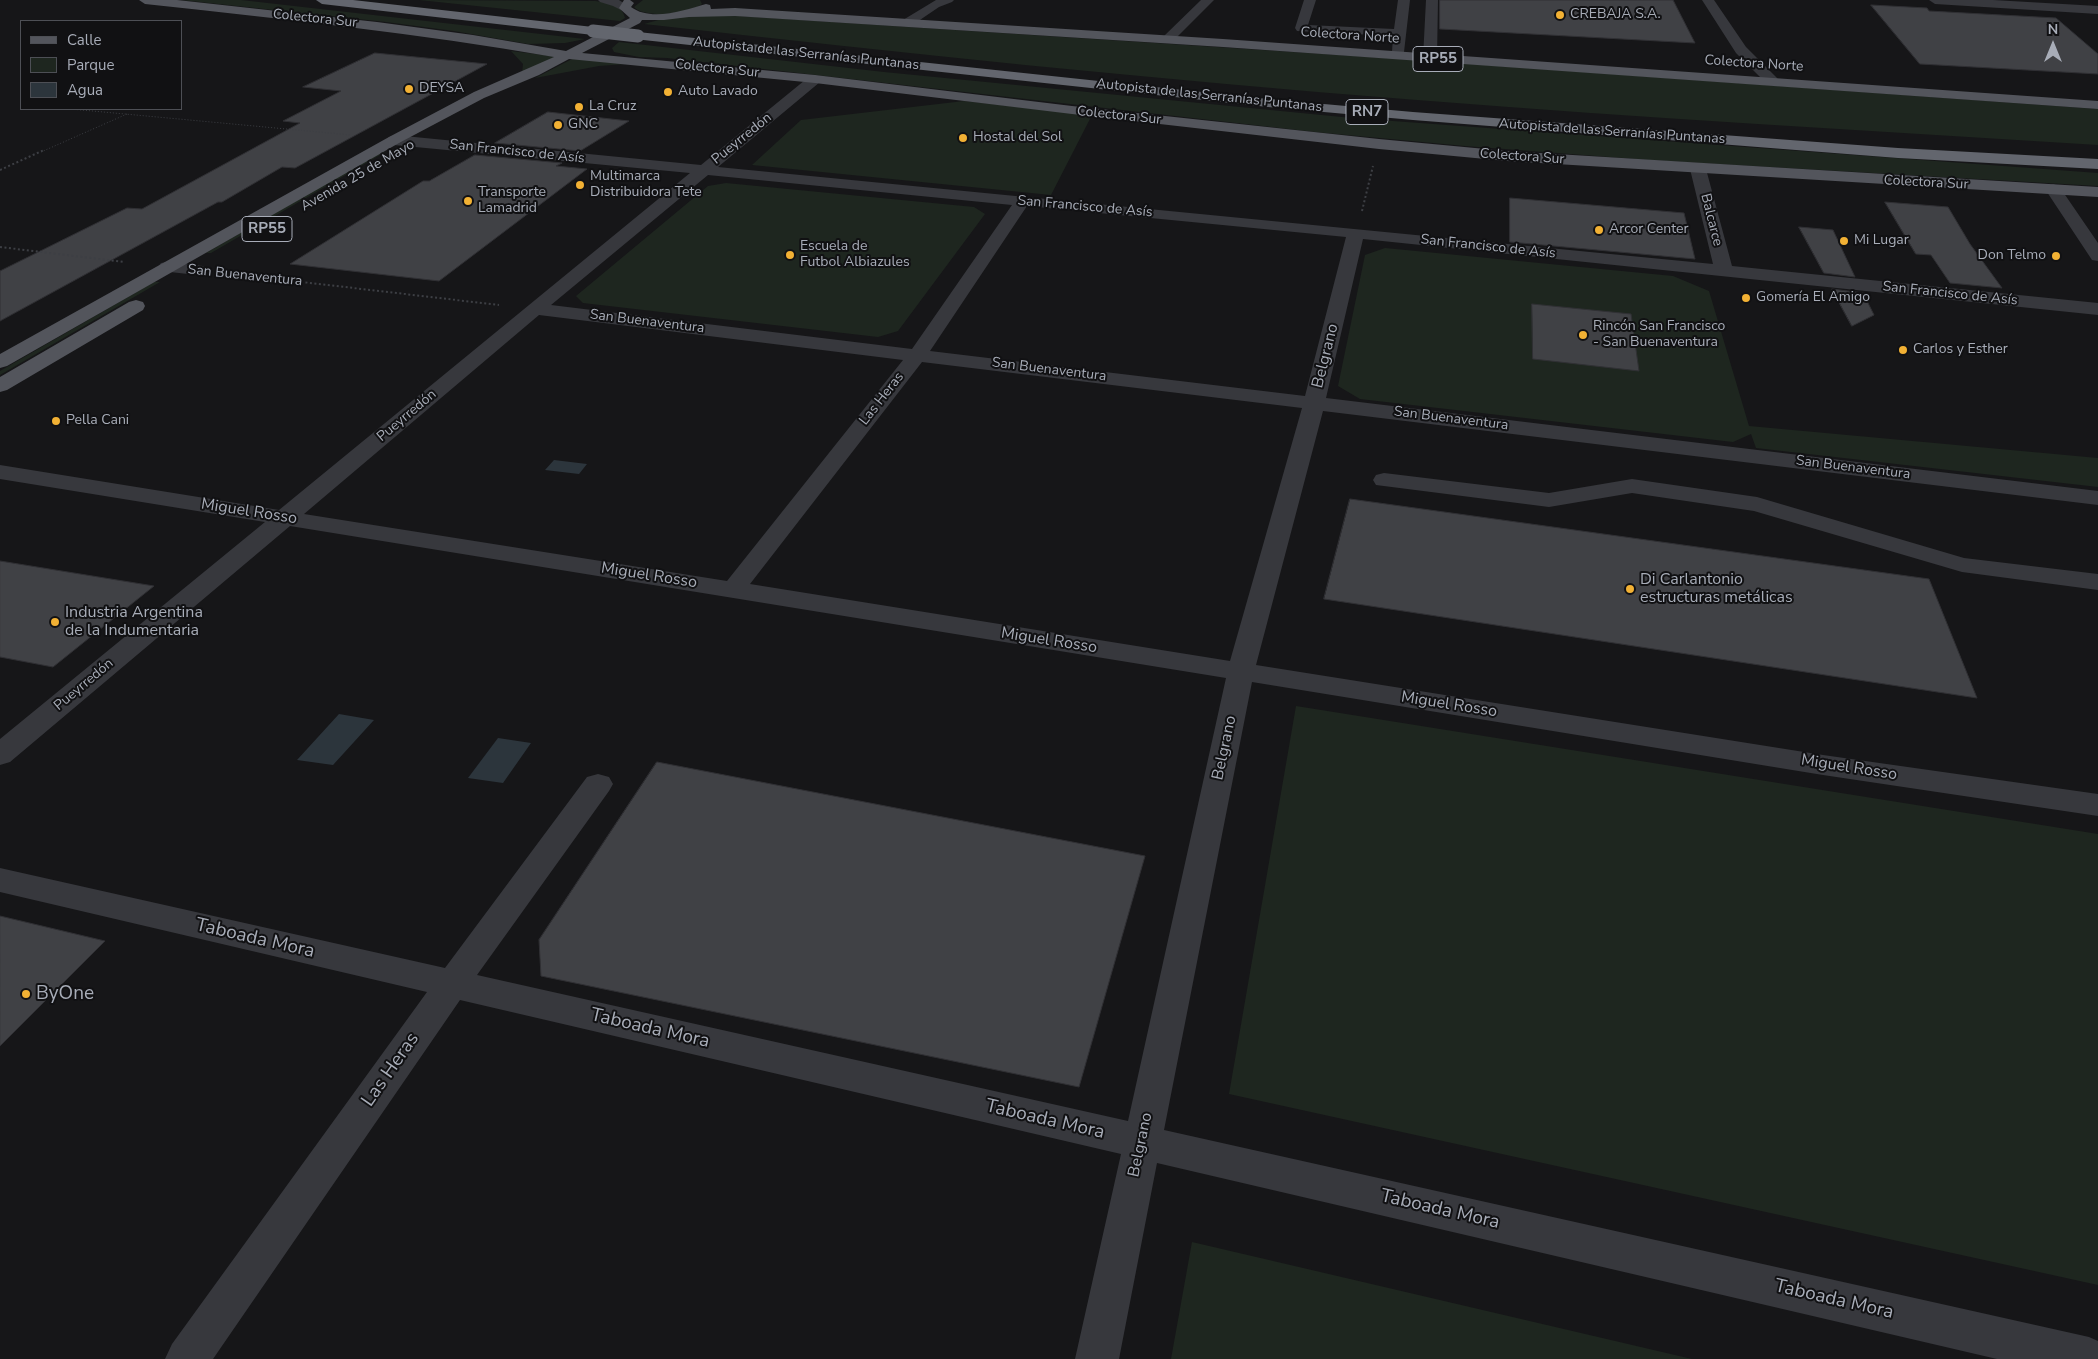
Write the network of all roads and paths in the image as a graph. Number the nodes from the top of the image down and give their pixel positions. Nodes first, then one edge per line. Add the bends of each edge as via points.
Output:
1 (145, 0) edge
2 (322, 0) edge
3 (394, 0) edge
4 (604, 0) edge
5 (710, 0) edge
6 (948, 0) edge
7 (1208, 0) edge
8 (1310, 0) edge
9 (1404, 0) edge
10 (1432, 0) edge
11 (1708, 0) edge
12 (1936, 0) edge
13 (2027, 3) edge
14 (629, 6) edge
15 (2098, 10) edge
16 (689, 13) junction
17 (779, 15) junction
18 (672, 16) junction
19 (907, 23) junction
20 (621, 29) junction
21 (1400, 33) junction
22 (473, 39) junction
23 (1168, 39) junction
24 (567, 55) junction
25 (506, 56) dead end
26 (1398, 56) junction
27 (1430, 58) junction
28 (667, 64) junction
29 (508, 70) dead end
30 (599, 71) dead end
31 (534, 72) junction
32 (551, 79) dead end
33 (815, 79) junction
34 (1772, 81) junction
35 (479, 95) junction
36 (502, 97) junction
37 (2098, 105) edge
38 (82, 110) edge
39 (127, 114) junction
40 (394, 140) junction
41 (417, 142) junction
42 (1743, 142) junction
43 (1378, 144) junction
44 (2098, 153) edge
45 (2098, 164) edge
46 (1698, 169) junction
47 (0, 170) edge
48 (704, 170) junction
49 (2098, 171) edge
50 (2054, 190) junction
51 (2098, 192) edge
52 (1022, 202) junction
53 (1356, 233) junction
54 (0, 247) edge
55 (2098, 256) edge
56 (207, 265) junction
57 (167, 267) junction
58 (1724, 271) junction
59 (171, 285) dead end
60 (154, 295) dead end
61 (535, 309) junction
62 (2098, 309) edge
63 (918, 354) junction
64 (0, 362) edge
65 (0, 386) edge
66 (1314, 403) junction
67 (0, 472) edge
68 (1384, 480) dead end
69 (2098, 498) edge
70 (284, 518) junction
71 (2098, 582) edge
72 (733, 590) junction
73 (1241, 671) junction
74 (0, 755) edge
75 (598, 784) dead end
76 (2098, 805) edge
77 (0, 880) edge
78 (452, 984) junction
79 (1142, 1142) junction
80 (187, 1359) edge
81 (1097, 1359) edge
82 (2090, 1359) edge

1 - 22 main road, Colectora Sur
2 - 42 highway, Autopista de las Serranías Puntanas / RN7, bridge via 1268,103
3 - 44 highway, Autopista de las Serranías Puntanas / RN7 via 1461,108 1839,138
4 - 14 street
5 - 16 main road, RP55 via 706,8
5 - 17 main road, Colectora Norte / RP55
6 - 19 street via 935,4
7 - 23 street
8 - 21 street via 1301,28
9 - 21 street
10 - 27 street
11 - 34 street via 1741,50
12 - 13 street
13 - 15 street
14 - 18 main road, RP55 via 644,16
14 - 20 main road, Avenida 25 de Mayo / RP55 via 636,20
16 - 17 main road, Colectora Norte / RP55
16 - 18 main road, RP55
17 - 19 main road, Colectora Norte / RP55
18 - 20 main road, Avenida 25 de Mayo / RP55 via 644,20
19 - 23 main road, Colectora Norte / RP55
20 - 24 main road, Avenida 25 de Mayo / RP55
21 - 26 street
22 - 24 main road, Colectora Sur
22 - 25 main road via 498,49
23 - 26 main road, Colectora Norte / RP55
24 - 28 main road, Colectora Sur
24 - 31 main road, Avenida 25 de Mayo / RP55
26 - 27 main road, Colectora Norte / RP55
27 - 34 main road, Colectora Norte / RP55
28 - 30 main road
28 - 33 main road, Colectora Sur
29 - 35 main road via 502,81
31 - 35 main road, Avenida 25 de Mayo / RP55
31 - 36 main road, Avenida 25 de Mayo / RP55
32 - 36 main road
33 - 43 main road, Colectora Sur
33 - 48 street, Pueyrredón
34 - 37 main road, Colectora Norte / RP55
35 - 40 main road, Avenida 25 de Mayo / RP55
36 - 41 main road, Avenida 25 de Mayo / RP55
38 - 39 path
39 - 40 path
39 - 47 path
40 - 41 street, San Francisco de Asís
40 - 57 main road, Avenida 25 de Mayo / RP55
41 - 48 street, San Francisco de Asís
41 - 56 main road, Avenida 25 de Mayo / RP55
42 - 45 highway, Autopista de las Serranías Puntanas / RN7
42 - 49 highway
43 - 46 main road, Colectora Sur
43 - 53 path
46 - 50 main road, Colectora Sur
46 - 58 street, Balcarce
48 - 52 street, San Francisco de Asís
48 - 61 street, Pueyrredón
50 - 51 main road, Colectora Sur
50 - 55 street
52 - 53 street, San Francisco de Asís
52 - 63 street, Las Heras
53 - 58 street, San Francisco de Asís
53 - 66 street, Belgrano
54 - 57 path, San Buenaventura
56 - 57 street, San Buenaventura
56 - 59 main road, Avenida 25 de Mayo / RP55
56 - 61 path, San Buenaventura
57 - 64 main road, Avenida 25 de Mayo / RP55
58 - 62 street, San Francisco de Asís
60 - 65 main road
61 - 63 street, San Buenaventura
61 - 70 street, Pueyrredón
63 - 66 street, San Buenaventura
63 - 72 street, Las Heras
66 - 69 street, San Buenaventura
66 - 73 street, Belgrano
67 - 70 street, Miguel Rosso
68 - 71 street via 1548,500 1632,486 1709,497 1757,504 1962,565
70 - 72 street, Miguel Rosso
70 - 74 street, Pueyrredón
72 - 73 street, Miguel Rosso
73 - 76 street, Miguel Rosso via 1813,763
73 - 79 street, Belgrano
75 - 78 street, Las Heras
77 - 78 street, Taboada Mora
78 - 79 street, Taboada Mora
78 - 80 street, Las Heras
79 - 81 street, Belgrano
79 - 82 street, Taboada Mora

